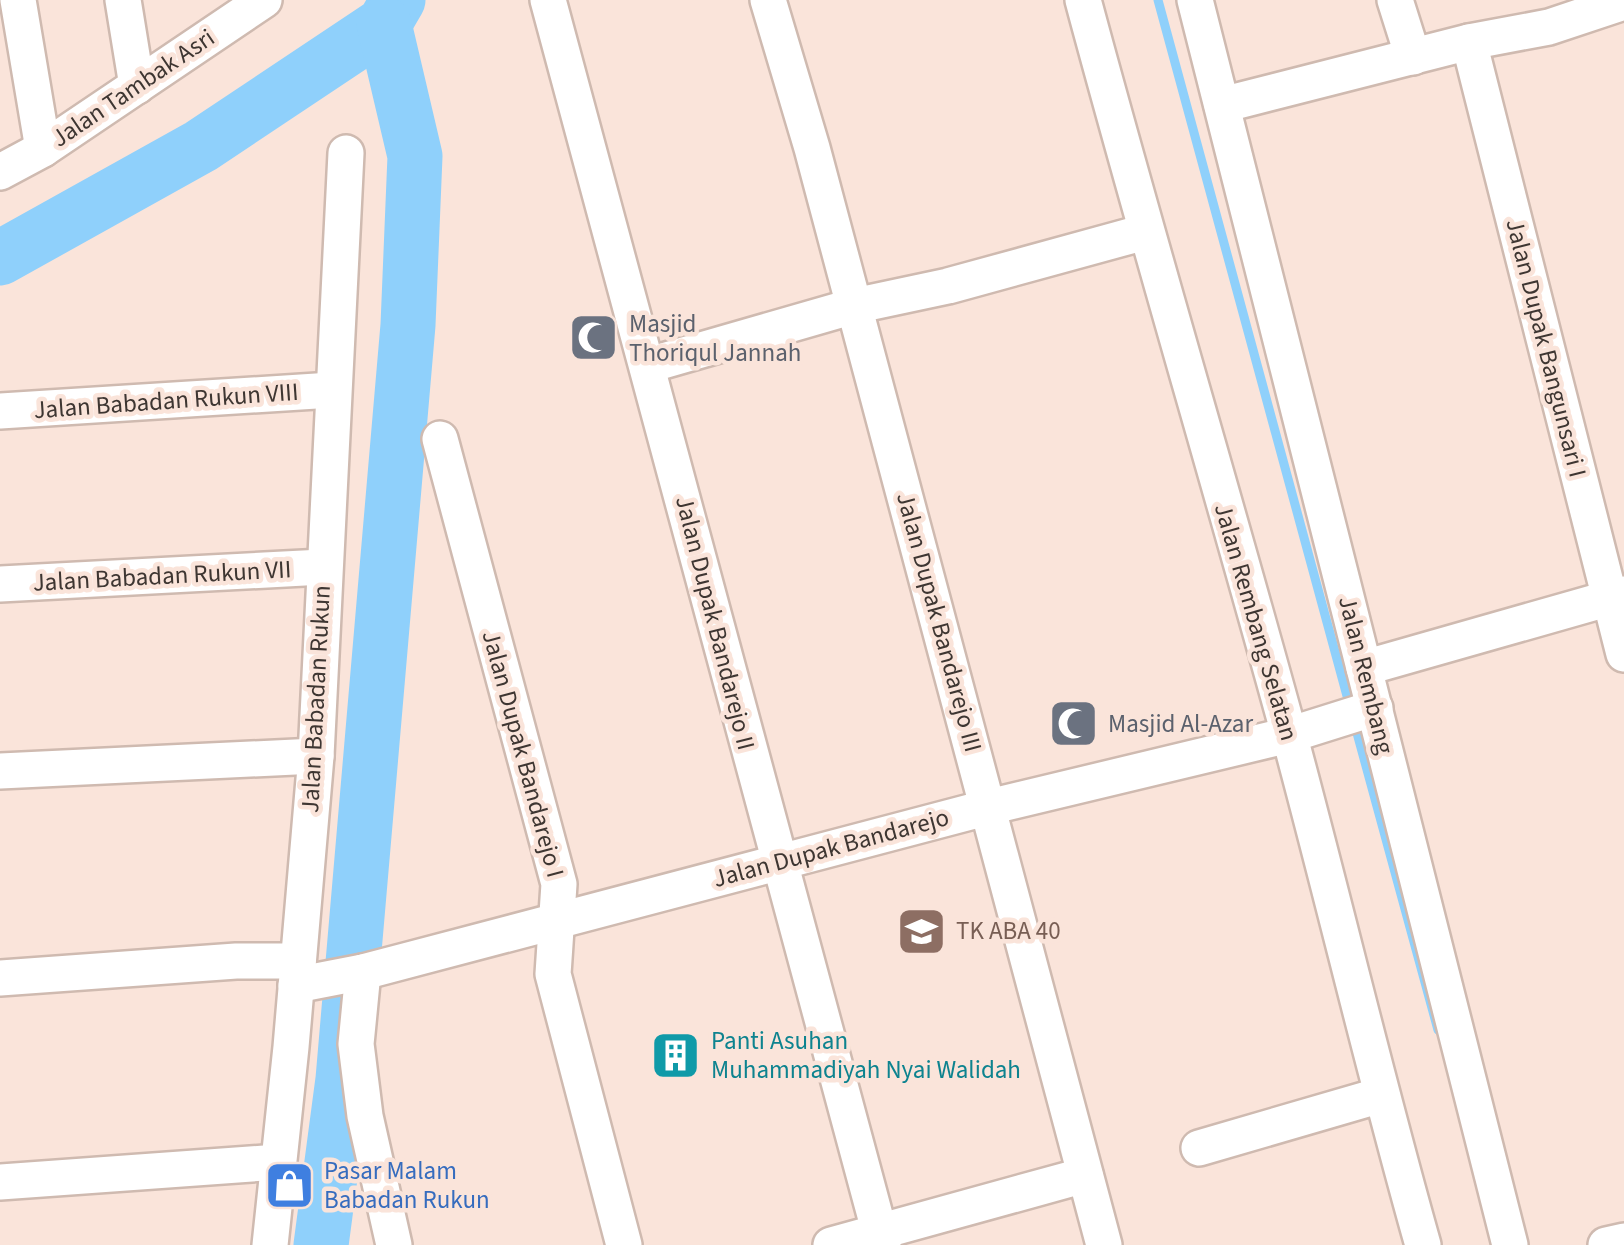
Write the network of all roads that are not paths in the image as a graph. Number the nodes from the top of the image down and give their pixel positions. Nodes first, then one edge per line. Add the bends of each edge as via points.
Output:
1 (18, 0) edge
2 (122, 0) edge
3 (548, 0) edge
4 (768, 0) edge
5 (1083, 0) edge
6 (1195, 0) edge
7 (1396, 0) edge
8 (1624, 2) edge
9 (253, 3) edge
10 (1545, 13) edge
11 (1469, 42) junction
12 (1413, 57) junction
13 (137, 86) junction
14 (1222, 105) junction
15 (44, 149) junction
16 (346, 153) dead end
17 (0, 172) edge
18 (1146, 232) junction
19 (854, 306) junction
20 (649, 365) junction
21 (332, 390) junction
22 (0, 412) edge
23 (440, 439) dead end
24 (323, 568) junction
25 (0, 584) edge
26 (1616, 596) edge
27 (1624, 654) edge
28 (1364, 668) junction
29 (1370, 710) junction
30 (1304, 730) junction
31 (316, 756) junction
32 (0, 771) edge
33 (990, 806) junction
34 (776, 861) junction
35 (556, 922) junction
36 (358, 972) junction
37 (301, 976) junction
38 (0, 978) edge
39 (1381, 1095) junction
40 (1199, 1148) dead end
41 (278, 1162) junction
42 (1085, 1174) junction
43 (0, 1182) edge
44 (881, 1237) edge
45 (1624, 1241) edge
46 (270, 1245) edge
47 (394, 1245) edge
48 (624, 1245) edge
49 (831, 1245) edge
50 (1104, 1245) edge
51 (1424, 1245) edge
52 (1510, 1245) edge
53 (1606, 1245) edge

1 - 15 street
2 - 13 street
3 - 20 street, Jalan Dupak Bandarejo II
4 - 19 street, Jalan Dupak Bandarejo III
5 - 18 street, Jalan Rembang Selatan
6 - 14 street, Jalan Rembang
7 - 12 street
8 - 10 street
9 - 13 street, Jalan Tambak Asri
10 - 11 street
11 - 12 street
11 - 26 street, Jalan Dupak Bangunsari I
12 - 14 street
13 - 15 street, Jalan Tambak Asri
14 - 28 street, Jalan Rembang
15 - 17 street, Jalan Tambak Asri
16 - 21 street, Jalan Babadan Rukun
18 - 19 street
18 - 30 street, Jalan Rembang Selatan
19 - 20 street
19 - 33 street, Jalan Dupak Bandarejo III
20 - 34 street, Jalan Dupak Bandarejo II
21 - 22 street, Jalan Babadan Rukun VIII
21 - 24 street, Jalan Babadan Rukun
23 - 35 street, Jalan Dupak Bandarejo I via 559,884
24 - 25 street, Jalan Babadan Rukun VII
24 - 31 street, Jalan Babadan Rukun
26 - 27 street, Jalan Dupak Bangunsari I
26 - 28 street
28 - 29 street, Jalan Rembang
29 - 30 street, Jalan Dupak Bandarejo
29 - 52 street, Jalan Rembang
30 - 33 street, Jalan Dupak Bandarejo
30 - 39 street, Jalan Rembang Selatan
31 - 32 street
31 - 37 street, Jalan Babadan Rukun
33 - 34 street, Jalan Dupak Bandarejo
33 - 42 street, Jalan Dupak Bandarejo III
34 - 35 street, Jalan Dupak Bandarejo
34 - 44 street, Jalan Dupak Bandarejo II
35 - 36 street, Jalan Dupak Bandarejo
35 - 48 street, Jalan Dupak Bandarejo I via 553,974
36 - 37 street, Jalan Dupak Bandarejo
36 - 47 street via 356,1044 365,1116
37 - 38 street, Jalan Dupak Bandarejo via 236,961
37 - 41 street, Jalan Babadan Rukun
39 - 40 street
39 - 51 street, Jalan Rembang Selatan
41 - 43 street
41 - 46 street, Jalan Babadan Rukun
42 - 44 street
42 - 50 street, Jalan Dupak Bandarejo III
44 - 49 street
45 - 53 street

